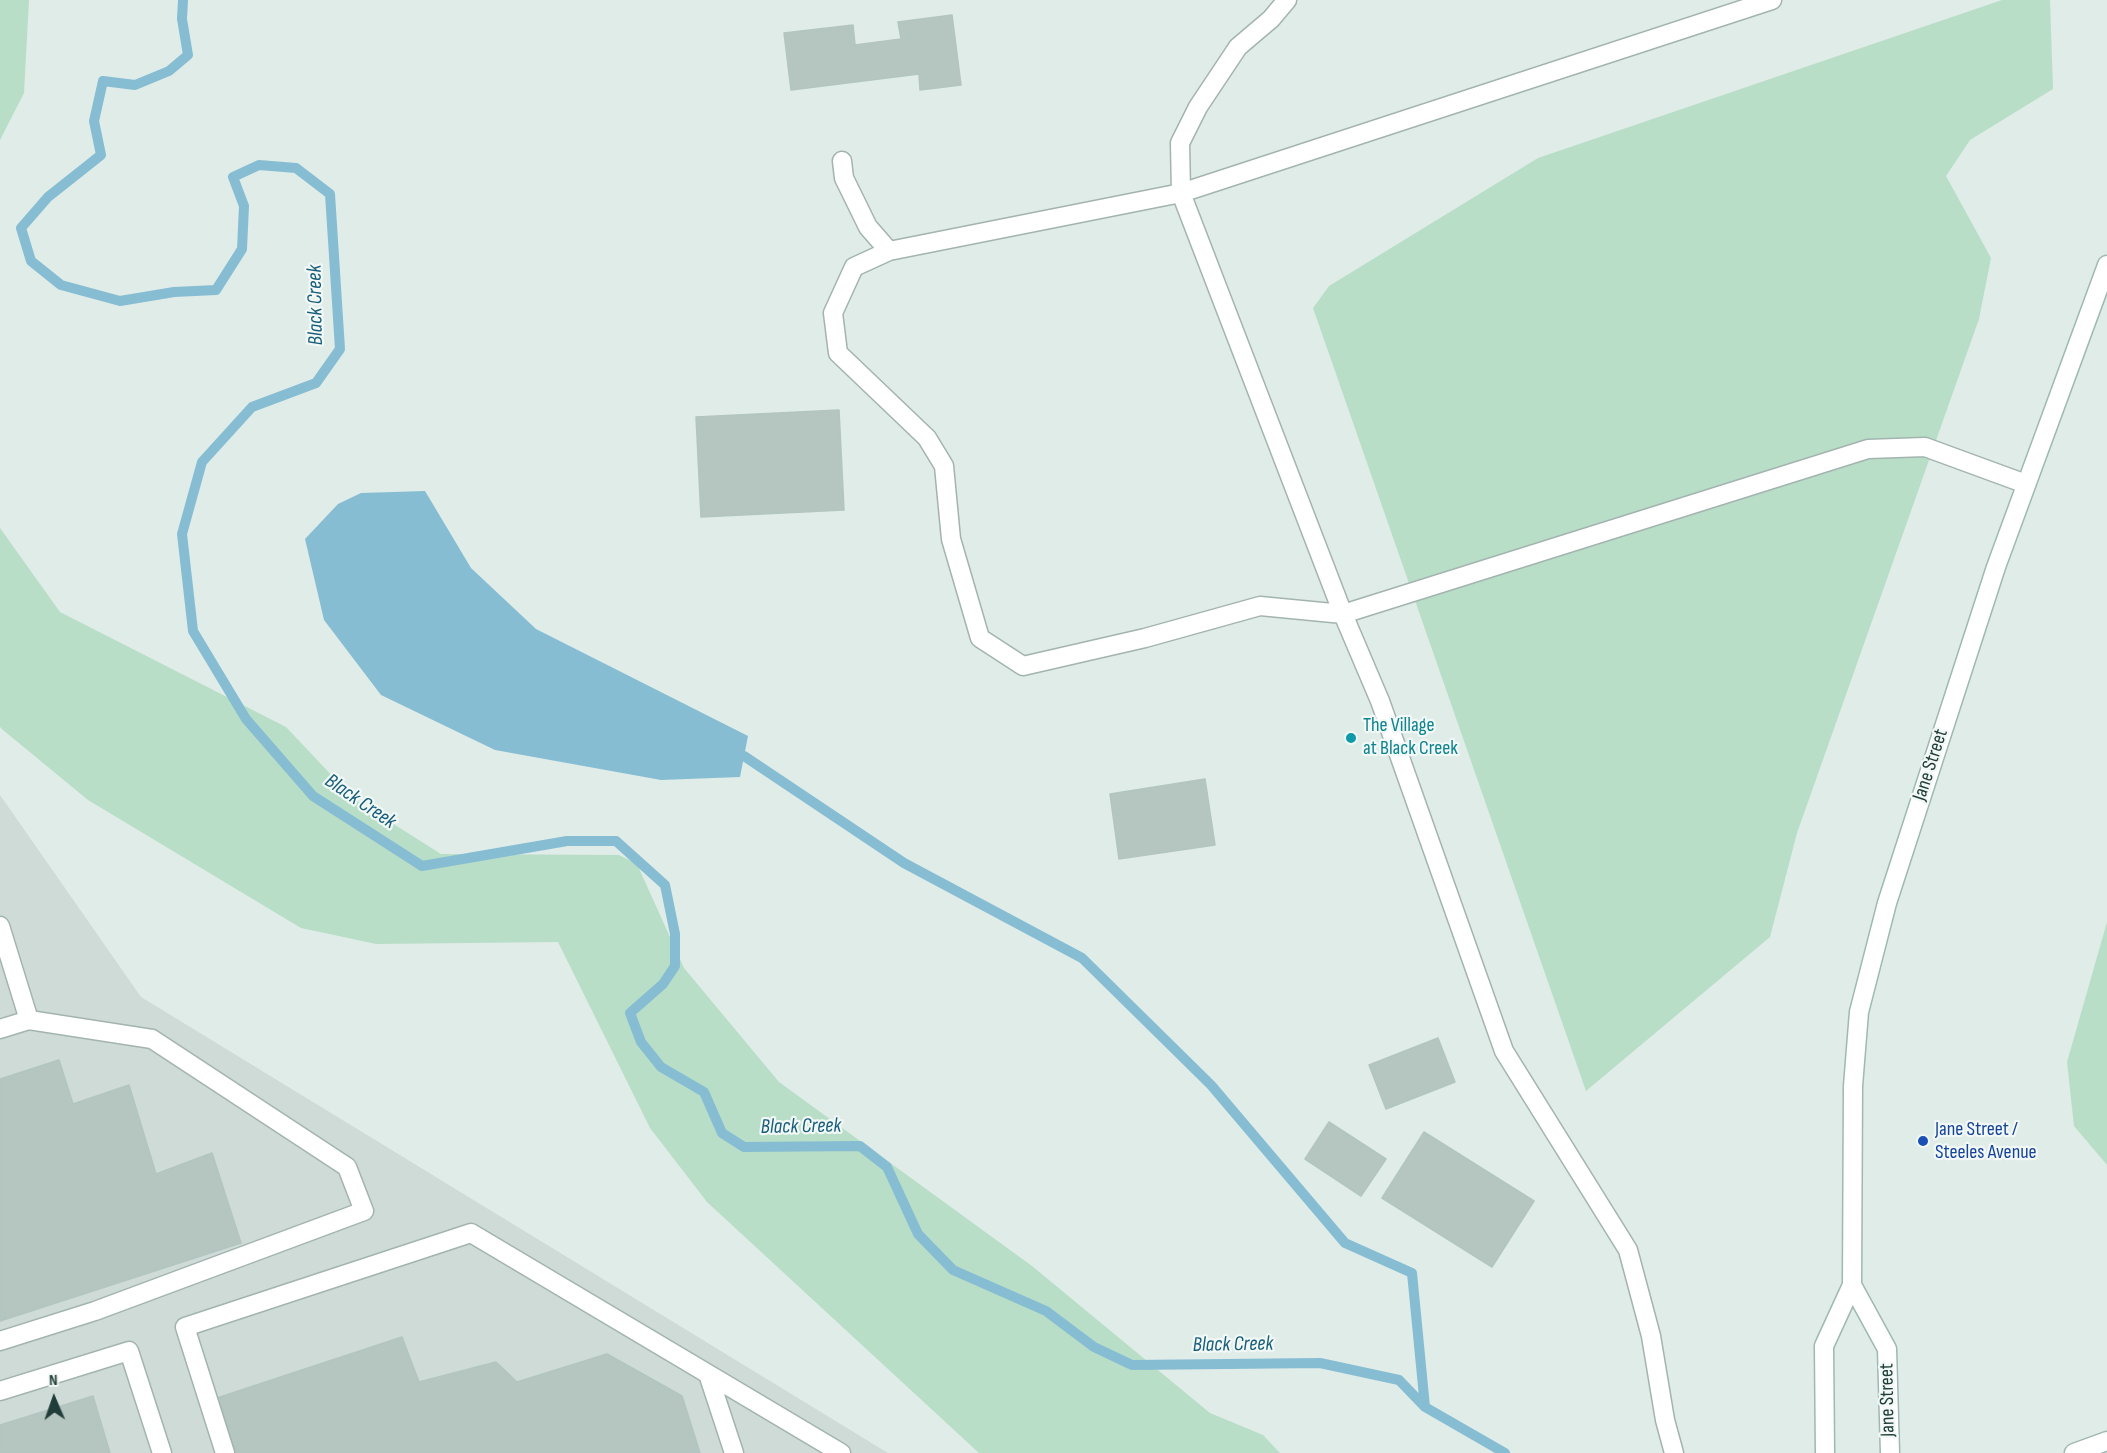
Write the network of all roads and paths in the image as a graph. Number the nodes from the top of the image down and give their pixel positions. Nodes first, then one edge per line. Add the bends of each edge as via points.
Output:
1 (1287, 0) edge
2 (1772, 0) edge
3 (842, 162) dead end
4 (1181, 193) junction
5 (890, 251) junction
6 (2107, 265) edge
7 (2026, 484) junction
8 (1343, 614) junction
9 (0, 926) edge
10 (28, 1020) junction
11 (0, 1029) edge
12 (1852, 1285) junction
13 (0, 1341) edge
14 (708, 1374) junction
15 (0, 1391) edge
16 (2107, 1441) edge
17 (162, 1453) edge
18 (225, 1453) edge
19 (734, 1453) edge
20 (841, 1453) edge
21 (1674, 1453) edge
22 (1826, 1453) edge
23 (1890, 1453) edge
24 (2074, 1453) edge

1 - 4 main road via 1238,47 1197,107 1180,143
2 - 4 main road
3 - 5 main road via 844,178 868,227
4 - 5 main road
4 - 8 main road
5 - 8 main road via 854,267 833,313 837,353 927,438 944,466 951,539 980,638 1023,666 1260,606
6 - 7 main road, Jane Street
7 - 8 main road via 1925,447 1868,449
7 - 12 main road, Jane Street via 1887,903 1859,1012 1853,1086
8 - 21 main road via 1380,701 1504,1051 1628,1250 1651,1336
9 - 10 main road
10 - 11 main road
10 - 13 main road via 153,1039 347,1167 364,1211 96,1311
12 - 22 main road, Jane Street via 1824,1346
12 - 23 main road, Jane Street via 1887,1349
14 - 18 main road via 471,1233 185,1327
14 - 19 main road
14 - 20 main road
15 - 17 main road via 129,1351
16 - 24 main road

